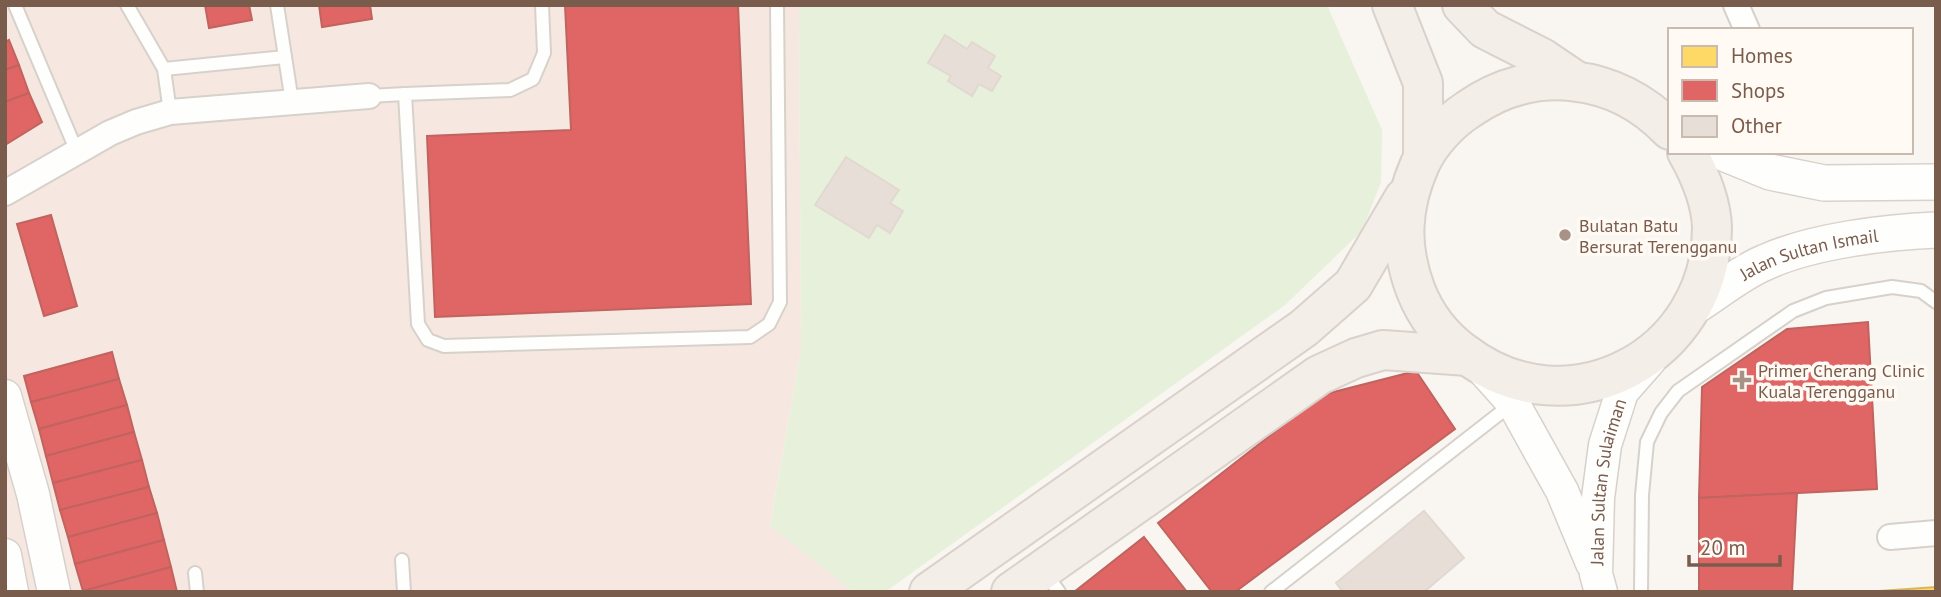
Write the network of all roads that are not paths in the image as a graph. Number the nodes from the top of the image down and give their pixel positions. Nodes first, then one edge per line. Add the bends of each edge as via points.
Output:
1 (15, 5) edge
2 (127, 5) edge
3 (277, 5) edge
4 (542, 5) edge
5 (777, 5) edge
6 (1392, 5) edge
7 (1462, 5) edge
8 (1736, 5) edge
9 (1746, 28) edge
10 (285, 57) junction
11 (164, 69) junction
12 (1576, 80) junction
13 (405, 94) junction
14 (369, 96) joint
15 (292, 102) junction
16 (170, 112) junction
17 (1668, 128) edge
18 (77, 152) junction
19 (1689, 154) edge
20 (1727, 154) edge
21 (1417, 172) junction
22 (1936, 182) edge
23 (5, 193) edge
24 (1936, 230) edge
25 (1936, 302) edge
26 (1692, 308) junction
27 (1663, 346) junction
28 (1474, 361) junction
29 (5, 396) edge
30 (1513, 403) junction
31 (1936, 533) edge
32 (1890, 537) dead end
33 (5, 555) edge
34 (402, 560) dead end
35 (195, 573) dead end
36 (1051, 581) edge
37 (1599, 583) edge
38 (12, 592) edge
39 (54, 592) edge
40 (197, 592) edge
41 (404, 592) edge
42 (929, 592) edge
43 (1011, 592) edge
44 (1271, 592) edge
45 (1641, 592) edge

1 - 18 lane
2 - 11 lane
3 - 10 lane
4 - 13 lane via 544,52 533,79 510,90
5 - 13 lane via 780,302 769,324 750,337 444,346 428,340 418,324
6 - 21 main road via 1423,83
7 - 12 main road via 1485,29
8 - 9 street
10 - 11 lane
10 - 15 lane
11 - 16 lane
12 - 17 main road via 1617,91 1654,113
12 - 21 main road via 1531,82 1488,96 1451,121
13 - 14 lane
14 - 15 street
15 - 16 street
16 - 18 street via 119,129
18 - 23 street
19 - 26 main road via 1703,182 1712,225 1708,268
20 - 22 main road via 1770,172 1824,183
21 - 28 main road via 1403,228 1407,269 1422,307 1447,340
21 - 42 main road via 1353,285 1304,328
24 - 26 main road, Jalan Sultan Ismail via 1823,244 1765,262
25 - 45 lane via 1921,292 1892,287 1826,298 1793,311 1678,391 1647,442
26 - 27 main road
27 - 28 main road via 1622,373 1574,386 1525,383
27 - 37 street, Jalan Sultan Sulaiman via 1622,392 1605,445 1598,498
28 - 30 street
28 - 36 main road via 1383,350 1319,375
29 - 39 street
30 - 37 street via 1562,491
30 - 44 lane
31 - 32 street
33 - 38 street
34 - 41 lane
35 - 40 lane
36 - 43 main road

